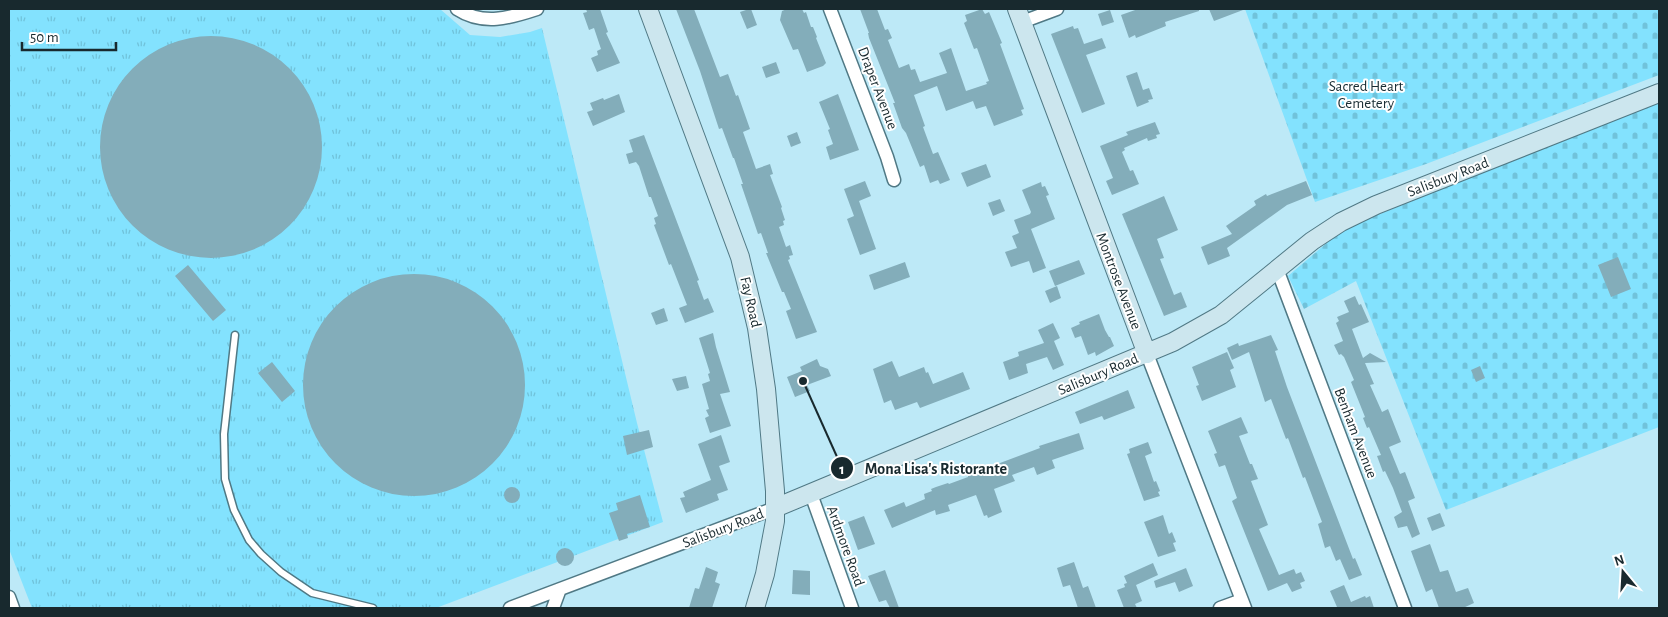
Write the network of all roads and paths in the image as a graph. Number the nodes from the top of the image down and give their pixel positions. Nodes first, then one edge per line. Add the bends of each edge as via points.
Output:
1 (457, 9) edge
2 (537, 9) edge
3 (648, 9) edge
4 (830, 9) edge
5 (1057, 9) edge
6 (1020, 15) edge
7 (1659, 93) edge
8 (894, 180) dead end
9 (1276, 269) junction
10 (235, 334) dead end
11 (1146, 354) junction
12 (811, 494) junction
13 (775, 508) junction
14 (560, 589) junction
15 (9, 597) edge
16 (1243, 604) edge
17 (13, 608) edge
18 (373, 608) edge
19 (510, 608) edge
20 (553, 608) edge
21 (755, 608) edge
22 (852, 608) edge
23 (1220, 608) edge
24 (1405, 608) edge

1 - 2 street via 480,19 500,20
3 - 13 street, Fay Road via 740,257 757,328 766,389
4 - 8 street, Draper Avenue
5 - 6 street
6 - 11 street, Montrose Avenue
7 - 9 street, Salisbury Road via 1376,205 1312,241
9 - 11 street, Salisbury Road via 1221,315
9 - 24 street, Benham Avenue
10 - 18 lane via 224,434 225,479 234,510 249,540 281,572 312,594
11 - 12 street, Salisbury Road
11 - 16 street, Montrose Avenue
12 - 13 street, Salisbury Road
12 - 22 street, Ardmore Road
13 - 14 street, Salisbury Road
13 - 21 street, Fay Road via 765,574
14 - 19 street, Salisbury Road
14 - 20 street
15 - 17 street
16 - 23 street

